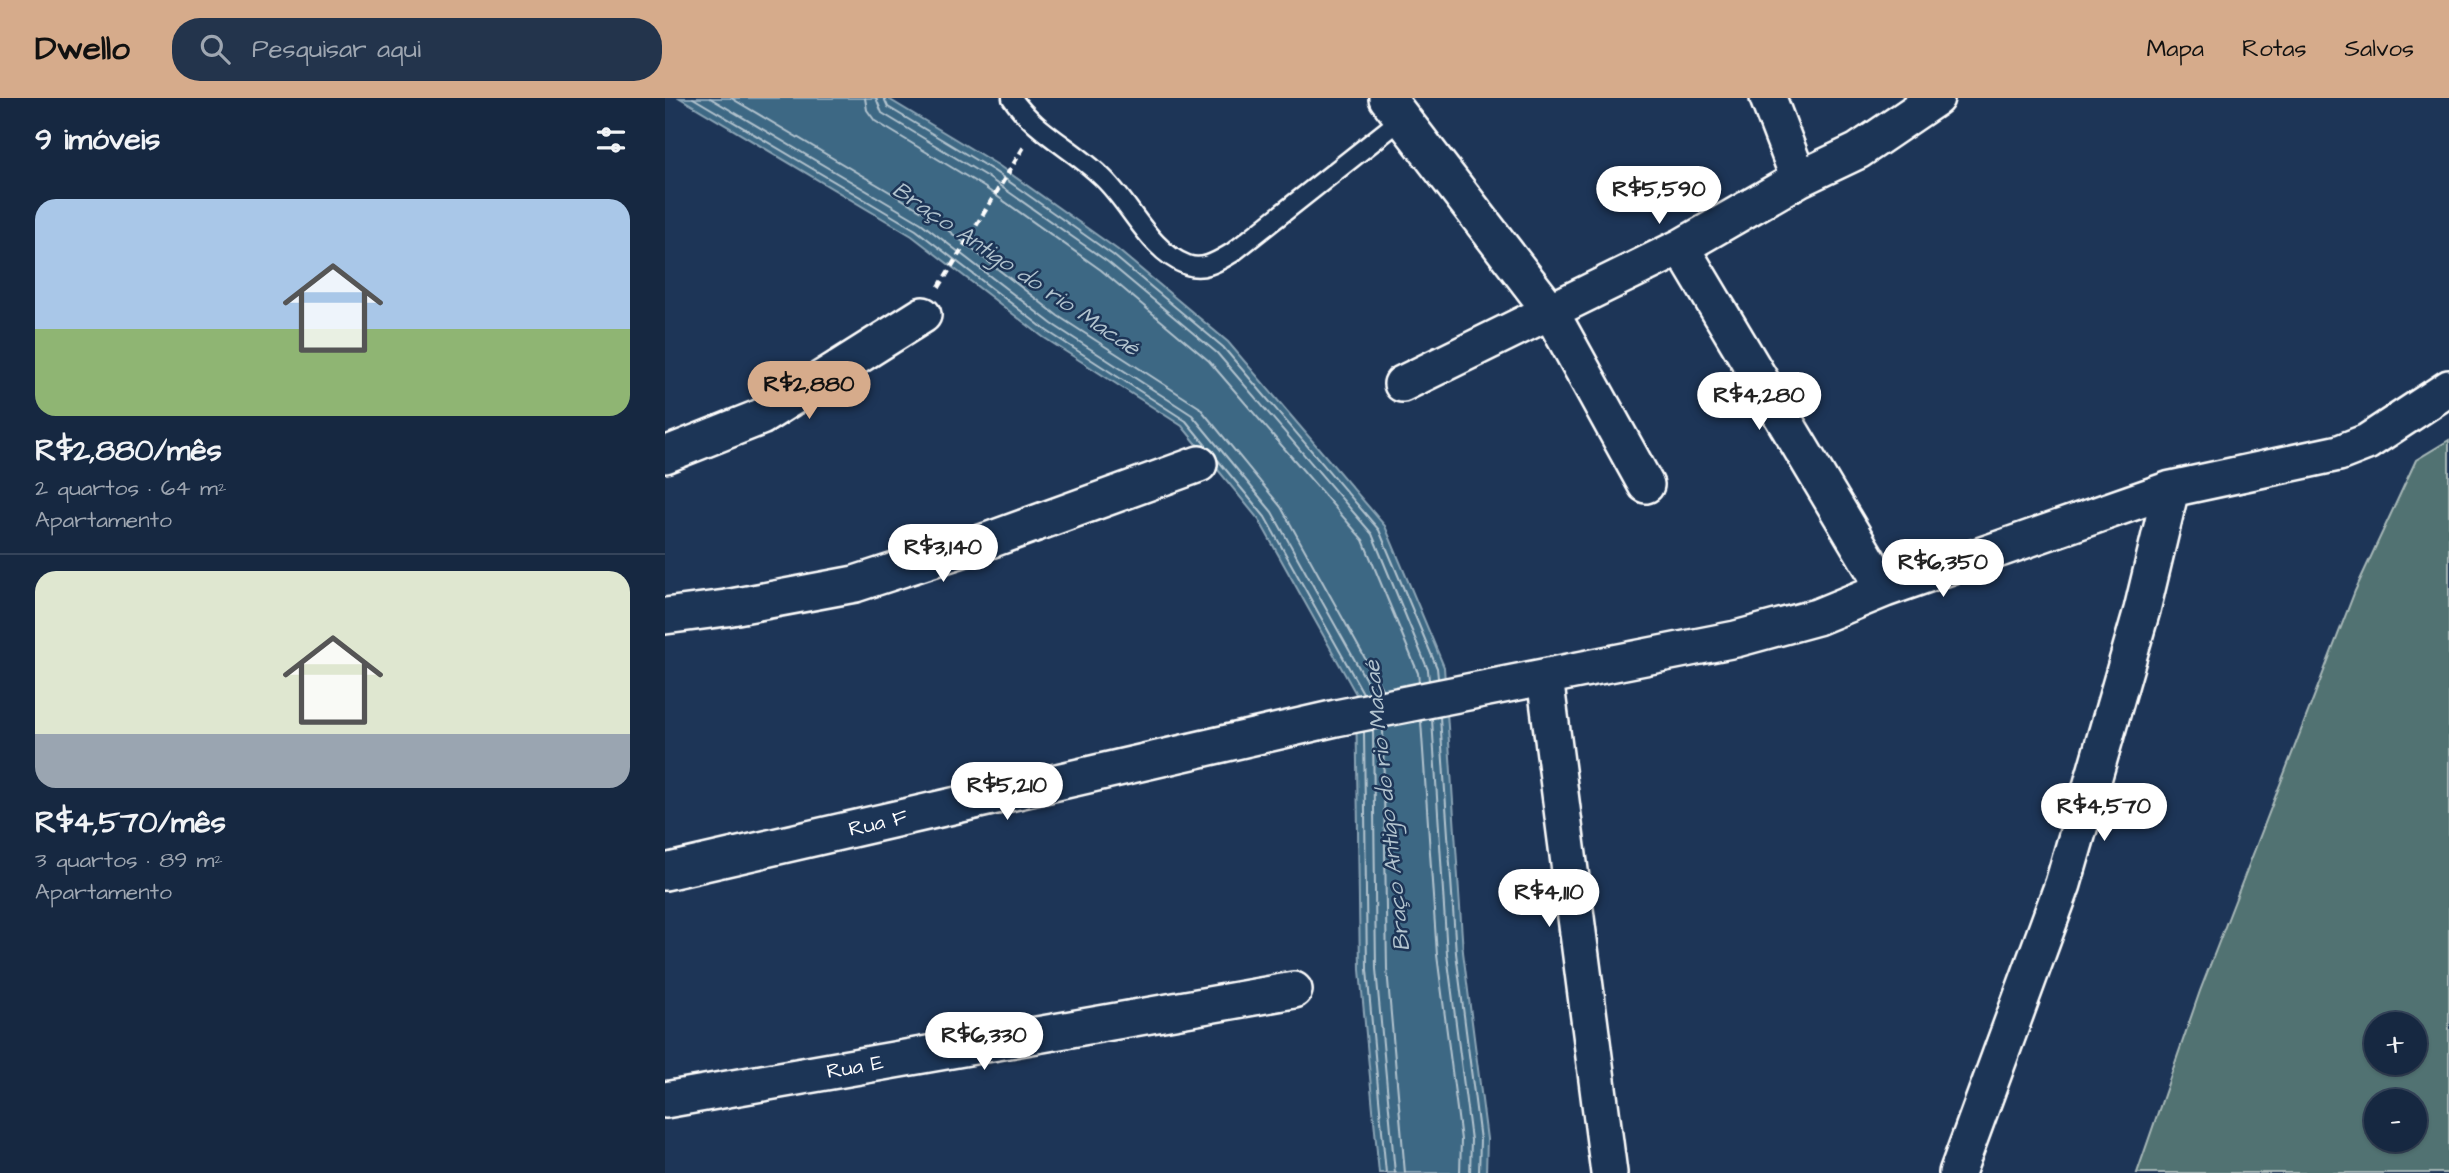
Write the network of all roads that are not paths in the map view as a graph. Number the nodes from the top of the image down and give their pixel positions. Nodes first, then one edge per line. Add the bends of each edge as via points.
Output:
1 (1012, 98) edge
2 (1767, 98) edge
3 (1936, 98) edge
4 (1395, 108) edge
5 (1799, 179) junction
6 (1681, 247) junction
7 (1549, 309) junction
8 (923, 315) road end
9 (1402, 384) dead end
10 (2449, 388) edge
11 (665, 455) edge
12 (1199, 464) dead end
13 (1646, 485) dead end
14 (2171, 489) junction
15 (1885, 589) junction
16 (665, 616) edge
17 (1545, 677) junction
18 (665, 872) edge
19 (1294, 990) dead end
20 (665, 1100) edge
21 (1609, 1173) edge
22 (1957, 1173) edge

1 - 4 lane via 1036,126 1102,176 1169,255 1198,267 1210,266 1232,253
2 - 5 street
3 - 5 street via 1858,151
4 - 7 street
5 - 6 street
6 - 7 street
6 - 15 street
7 - 9 street
7 - 13 street
8 - 11 street via 761,417
10 - 14 street, Rua F via 2367,442 2339,453
12 - 16 street via 855,584
14 - 15 street, Rua F
14 - 22 street via 2142,610 2063,884
15 - 17 street, Rua F via 1817,617 1736,639
17 - 18 street, Rua F via 1336,718
17 - 21 street
19 - 20 street, Rua E

